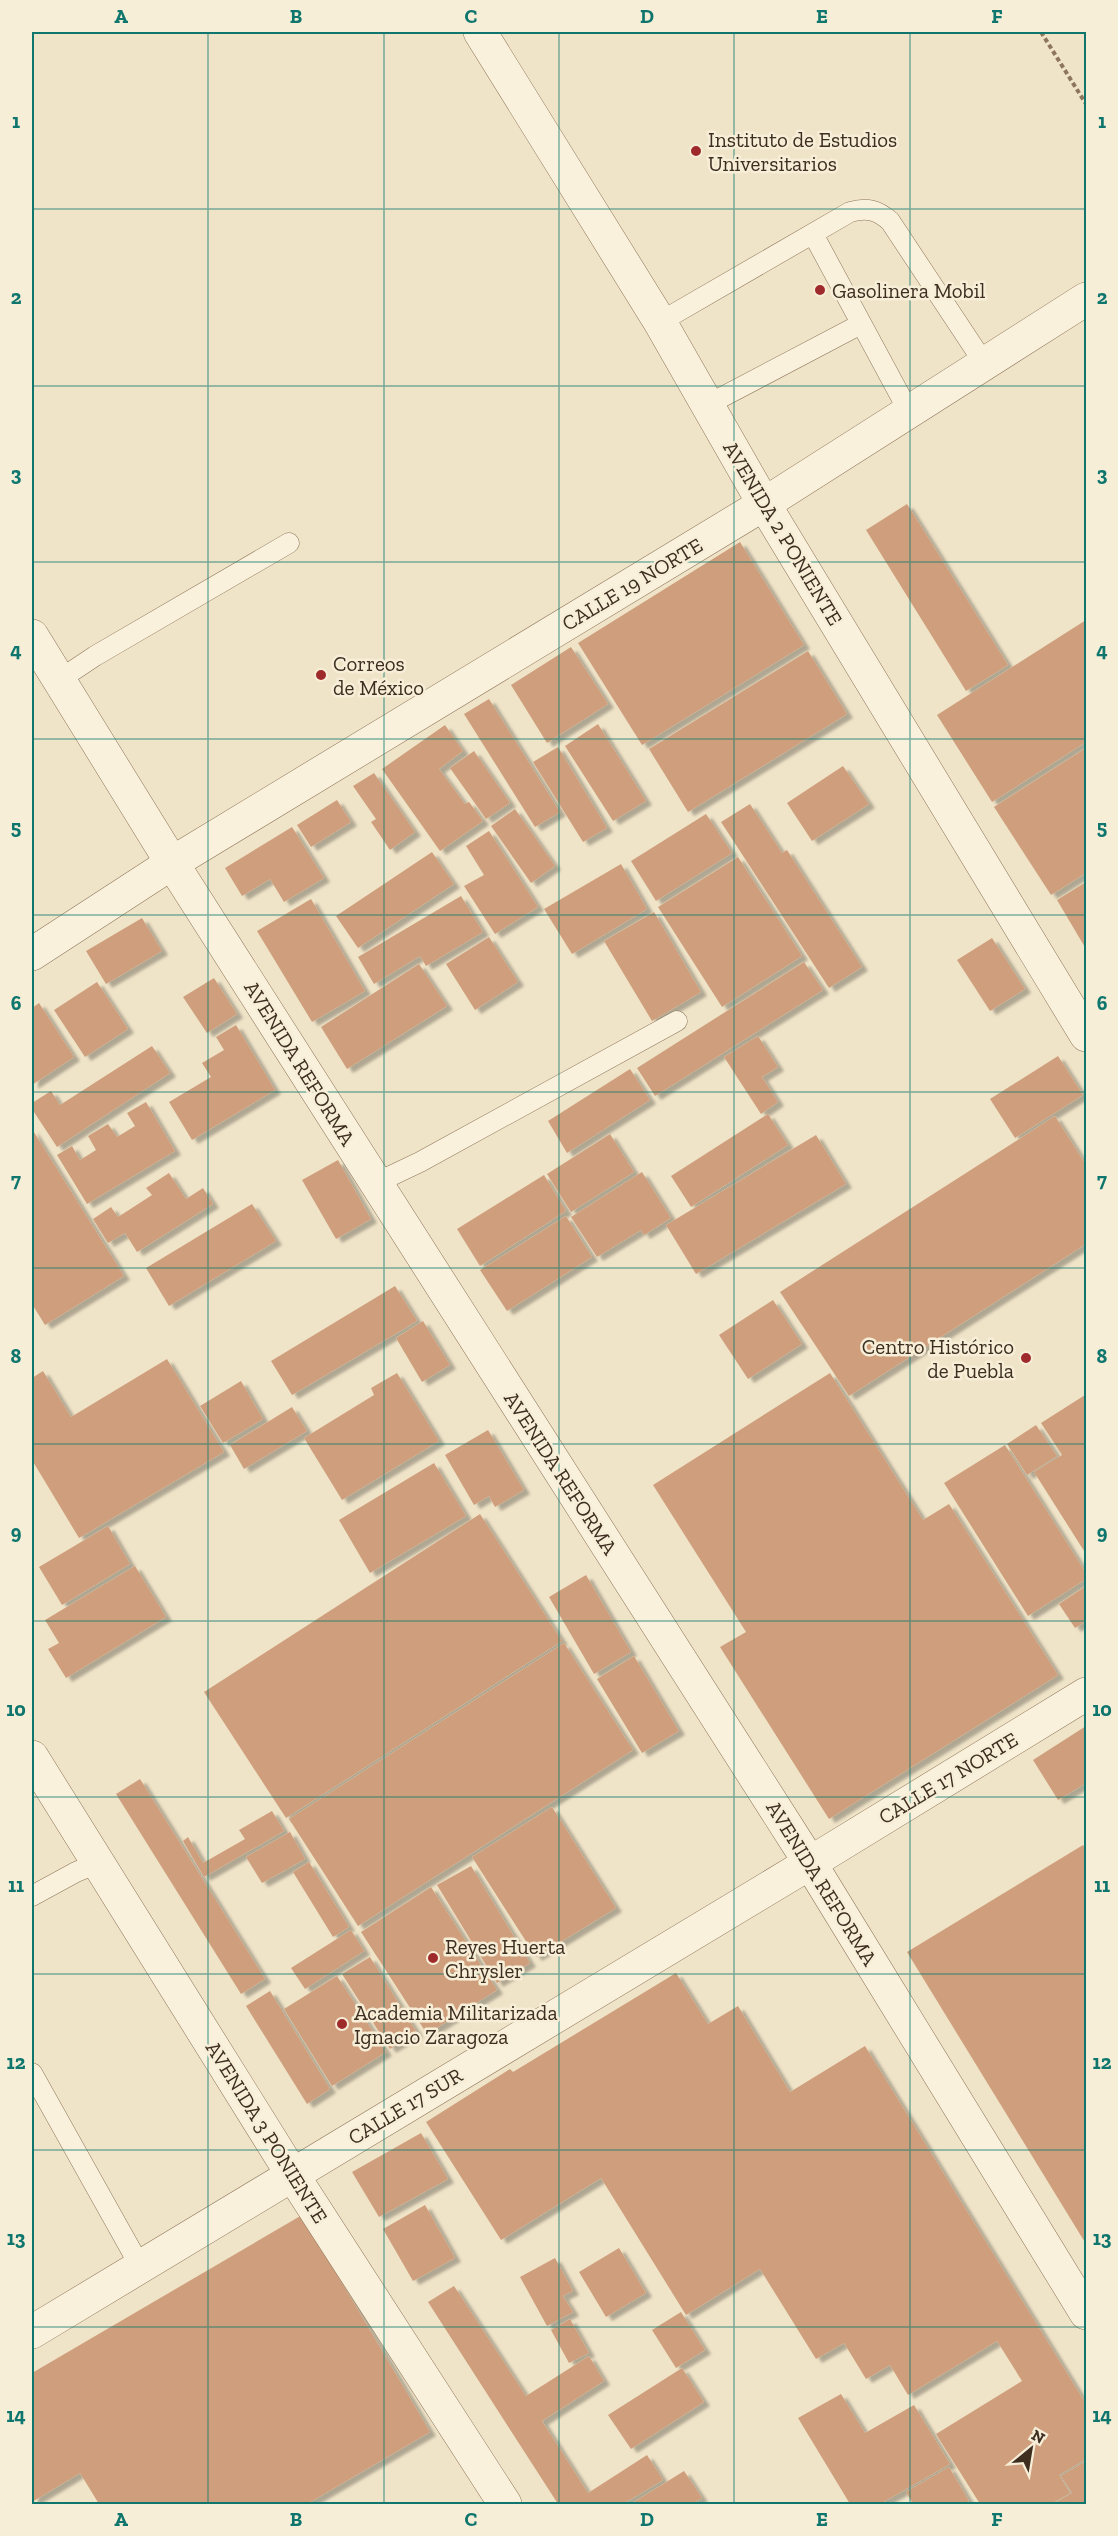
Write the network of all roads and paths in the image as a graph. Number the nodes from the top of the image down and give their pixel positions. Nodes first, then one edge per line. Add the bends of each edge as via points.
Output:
1 (480, 32) edge
2 (1041, 32) edge
3 (1086, 104) edge
4 (813, 234) junction
5 (1086, 299) edge
6 (660, 322) junction
7 (861, 324) junction
8 (984, 363) junction
9 (707, 405) junction
10 (909, 412) junction
11 (764, 504) junction
12 (289, 543) dead end
13 (32, 636) edge
14 (59, 680) junction
15 (172, 862) junction
16 (32, 954) edge
17 (677, 1021) dead end
18 (1086, 1035) edge
19 (376, 1183) junction
20 (1086, 1694) edge
21 (32, 1757) edge
22 (98, 1863) junction
23 (810, 1863) junction
24 (32, 1896) edge
25 (32, 2073) edge
26 (292, 2174) junction
27 (140, 2266) junction
28 (1086, 2313) edge
29 (32, 2332) edge
30 (505, 2505) edge

1 - 6 street, AVENIDA 2 PONIENTE
2 - 3 path
4 - 6 lane
4 - 7 lane
4 - 8 lane via 850,212 864,208 879,212 890,221
5 - 8 street, CALLE 19 NORTE
6 - 9 street, AVENIDA 2 PONIENTE
7 - 9 lane
7 - 10 lane
8 - 10 street, CALLE 19 NORTE
9 - 11 street, AVENIDA 2 PONIENTE
10 - 11 street, CALLE 19 NORTE
11 - 15 street, CALLE 19 NORTE
11 - 18 street, AVENIDA 2 PONIENTE
12 - 14 lane
13 - 14 street, AVENIDA REFORMA
14 - 15 street, AVENIDA REFORMA
15 - 16 street, CALLE 19 NORTE
15 - 19 street, AVENIDA REFORMA
17 - 19 lane
19 - 23 street, AVENIDA REFORMA
20 - 23 street, CALLE 17 NORTE
21 - 22 street, AVENIDA 3 PONIENTE
22 - 24 lane
22 - 26 street, AVENIDA 3 PONIENTE
23 - 26 street, CALLE 17 SUR
23 - 28 street, AVENIDA REFORMA
25 - 27 lane
26 - 27 street, CALLE 17 SUR
26 - 30 street, AVENIDA 3 PONIENTE
27 - 29 street, CALLE 17 SUR

